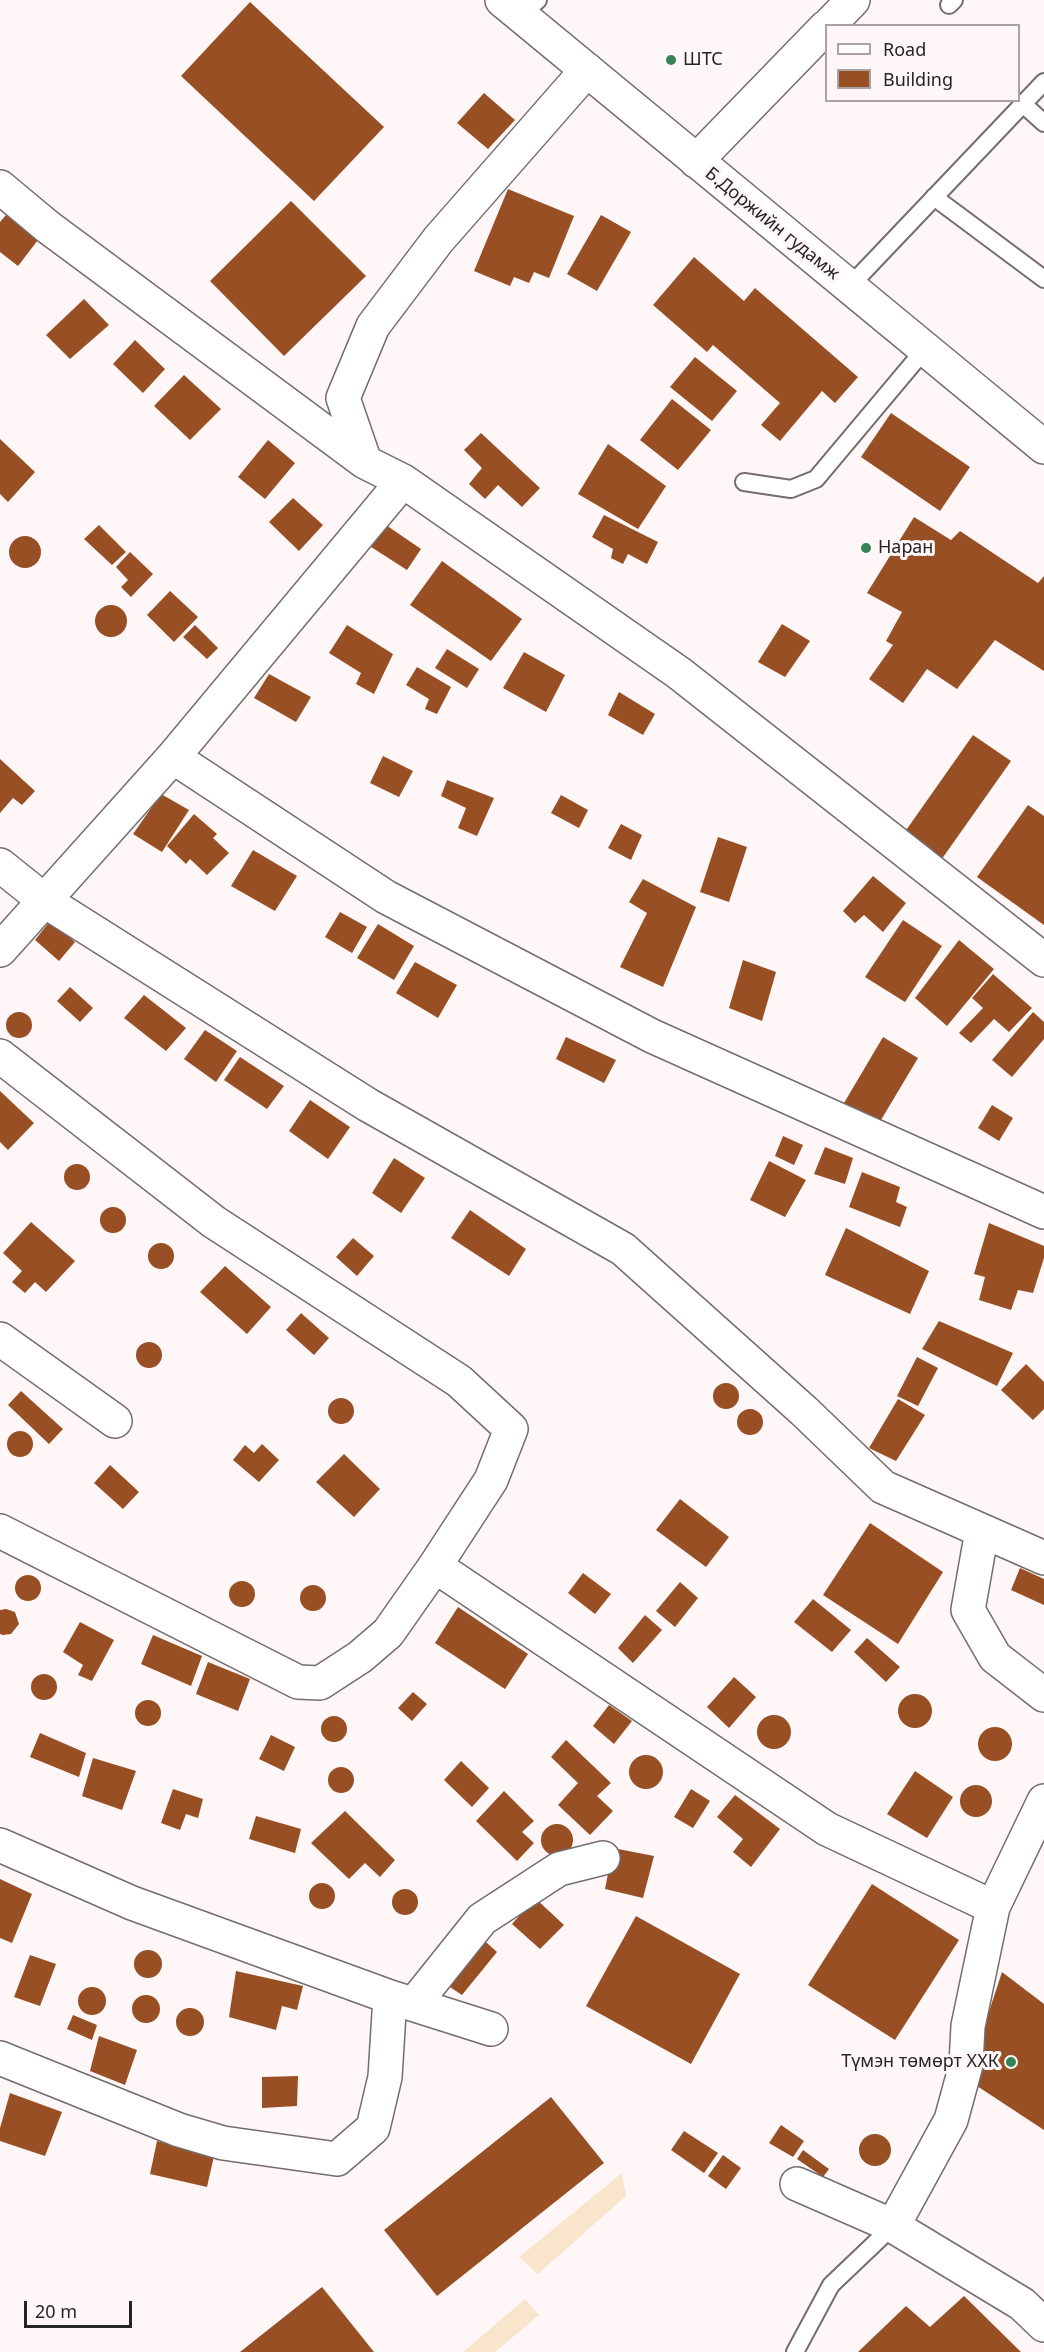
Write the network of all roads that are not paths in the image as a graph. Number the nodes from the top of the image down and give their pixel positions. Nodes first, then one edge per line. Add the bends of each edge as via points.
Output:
1 (853, 0) edge
2 (520, 5) edge
3 (829, 24) edge
4 (825, 28) edge
5 (587, 70) junction
6 (1044, 82) edge
7 (1023, 104) junction
8 (1044, 123) edge
9 (696, 161) junction
10 (0, 187) edge
11 (934, 197) junction
12 (1044, 279) edge
13 (849, 287) junction
14 (925, 349) junction
15 (1044, 447) edge
16 (365, 462) junction
17 (403, 481) junction
18 (744, 482) dead end
19 (174, 757) junction
20 (0, 865) edge
21 (45, 901) junction
22 (0, 950) edge
23 (1044, 960) edge
24 (0, 1056) edge
25 (1044, 1212) edge
26 (0, 1339) edge
27 (116, 1421) dead end
28 (982, 1531) junction
29 (0, 1532) edge
30 (1044, 1558) edge
31 (435, 1566) junction
32 (1044, 1695) edge
33 (1044, 1801) edge
34 (0, 1845) edge
35 (603, 1858) dead end
36 (993, 1907) junction
37 (402, 2000) junction
38 (491, 2029) dead end
39 (0, 2058) edge
40 (796, 2184) dead end
41 (893, 2226) junction
42 (1044, 2325) edge
43 (795, 2352) edge

1 - 3 street
2 - 5 street, Б.Доржийн гудамж
4 - 9 street
5 - 9 street, Б.Доржийн гудамж
5 - 16 street via 438,240 373,326 343,398
6 - 7 lane
7 - 8 lane
7 - 11 lane
9 - 13 street, Б.Доржийн гудамж
10 - 16 street via 48,227
11 - 12 lane
11 - 13 lane
13 - 14 street, Б.Доржийн гудамж
14 - 15 street, Б.Доржийн гудамж
14 - 18 lane via 816,480 791,489
16 - 17 street
17 - 19 street
17 - 23 street via 679,673
19 - 21 street
19 - 25 street via 386,897 652,1036
20 - 21 street
21 - 22 street
21 - 28 street via 368,1105 623,1249 883,1487
24 - 31 street via 214,1222 459,1381 511,1429 491,1480
26 - 27 street
28 - 30 street
28 - 32 street via 968,1610 995,1657
29 - 31 street via 298,1682 320,1683 388,1634
31 - 36 street via 826,1829
33 - 36 street
34 - 37 street via 132,1903
35 - 37 street via 559,1869 482,1919
36 - 41 street via 968,2026 966,2065 951,2120
37 - 38 street
37 - 39 street via 373,2128 337,2159 223,2143 179,2130
40 - 41 street
41 - 42 street via 1022,2304
41 - 43 lane via 831,2285

